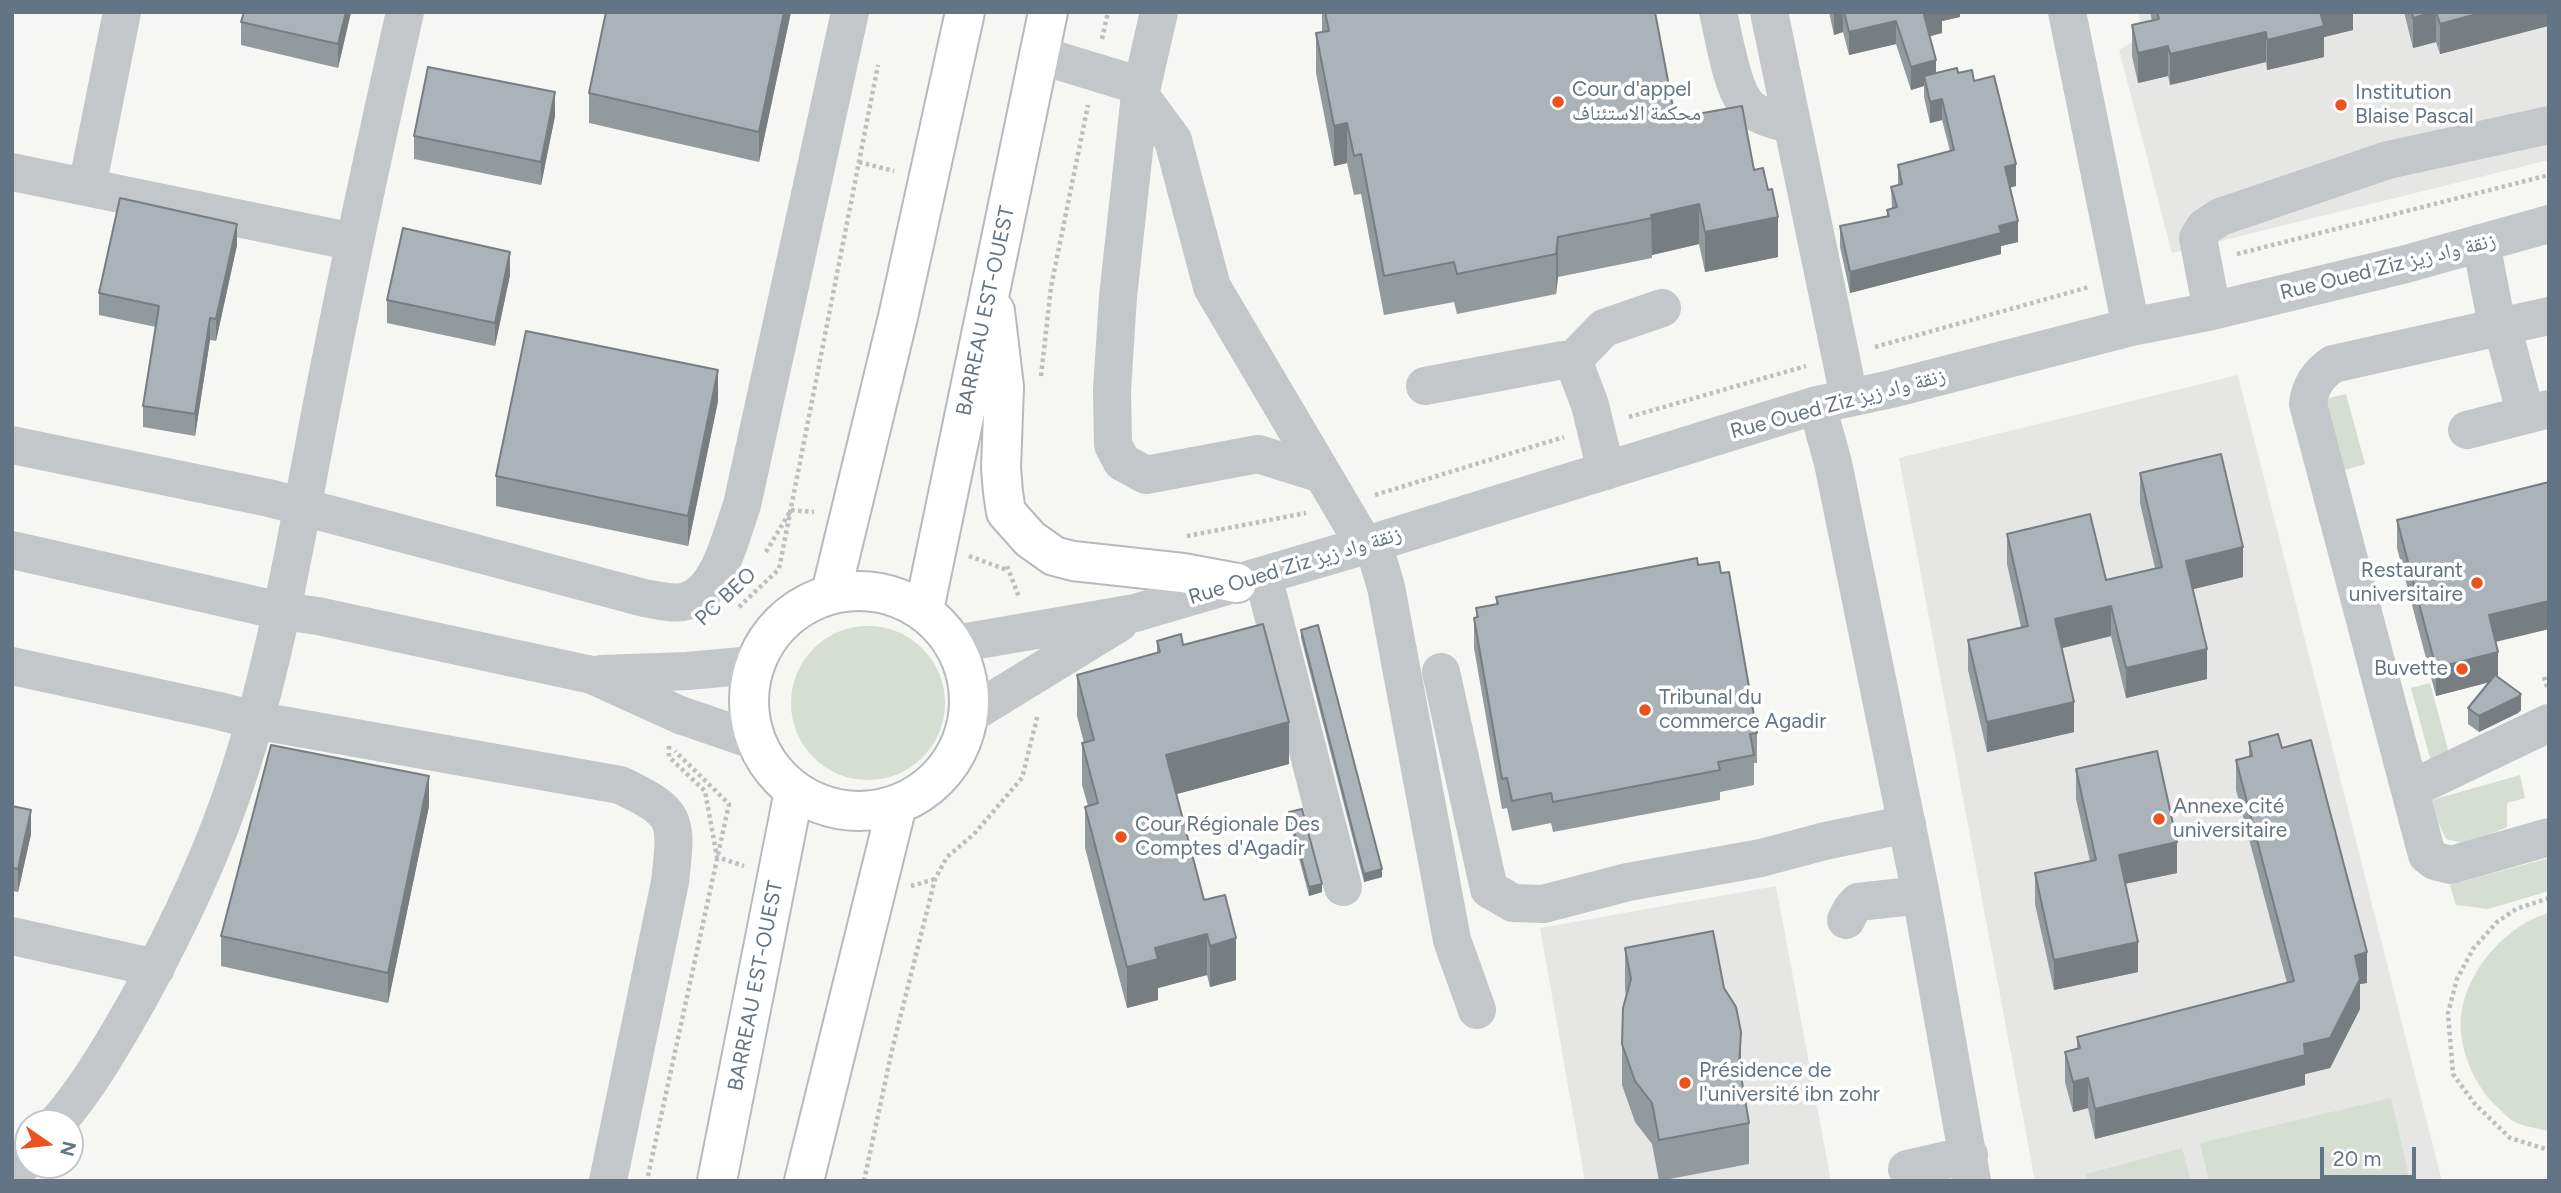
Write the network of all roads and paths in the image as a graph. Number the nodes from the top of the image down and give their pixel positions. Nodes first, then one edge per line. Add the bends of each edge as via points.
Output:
1 (122, 12) edge
2 (405, 12) edge
3 (850, 12) edge
4 (965, 12) edge
5 (1048, 12) edge
6 (1158, 12) edge
7 (1718, 12) edge
8 (1769, 12) edge
9 (2067, 12) edge
10 (880, 53) dead end
11 (1039, 55) junction
12 (1140, 95) junction
13 (1792, 125) junction
14 (2549, 125) edge
15 (819, 153) junction
16 (859, 162) junction
17 (12, 172) edge
18 (2549, 175) edge
19 (929, 179) junction
20 (87, 187) junction
21 (2549, 224) edge
22 (354, 242) junction
23 (2481, 243) junction
24 (2203, 263) junction
25 (991, 281) junction
26 (1662, 308) dead end
27 (2212, 311) junction
28 (2549, 316) edge
29 (2502, 326) junction
30 (2131, 327) junction
31 (1573, 360) junction
32 (1425, 386) dead end
33 (1833, 401) junction
34 (2538, 412) edge
35 (2467, 429) dead end
36 (12, 445) edge
37 (1606, 471) junction
38 (1322, 474) junction
39 (301, 507) junction
40 (791, 510) junction
41 (849, 515) junction
42 (1369, 545) junction
43 (12, 550) edge
44 (761, 557) dead end
45 (1250, 580) junction
46 (831, 593) junction
47 (924, 610) junction
48 (281, 611) junction
49 (1135, 613) junction
50 (730, 615) dead end
51 (955, 644) junction
52 (754, 665) junction
53 (12, 666) edge
54 (1044, 669) junction
55 (1441, 672) dead end
56 (592, 675) junction
57 (675, 712) junction
58 (969, 715) junction
59 (254, 720) junction
60 (2549, 723) edge
61 (755, 741) junction
62 (2410, 789) junction
63 (794, 791) junction
64 (897, 805) junction
65 (1907, 824) junction
66 (2549, 837) edge
67 (717, 857) junction
68 (777, 877) junction
69 (1343, 887) dead end
70 (1921, 895) junction
71 (2549, 898) edge
72 (1846, 920) dead end
73 (12, 936) edge
74 (156, 968) junction
75 (1477, 1010) dead end
76 (69, 1109) edge
77 (2549, 1150) edge
78 (1970, 1168) edge
79 (1907, 1169) dead end
80 (608, 1181) edge
81 (647, 1181) edge
82 (717, 1181) edge
83 (804, 1181) edge
84 (864, 1181) edge

1 - 20 street
2 - 22 street
3 - 15 street
4 - 19 main road
5 - 11 main road, BARREAU EST-OUEST
6 - 12 street
7 - 13 street via 1739,95 1764,117
8 - 13 street
9 - 30 street
10 - 16 path, PC BEO
11 - 12 street via 1131,83
11 - 25 main road, BARREAU EST-OUEST
12 - 38 street via 1173,140 1212,287
12 - 38 street via 1118,297 1113,445 1122,462 1146,475 1258,454
13 - 33 street
14 - 24 street via 2388,160 2220,217 2204,227 2198,238
15 - 16 path
15 - 39 street via 742,505 715,578 700,594 687,601 644,598
16 - 19 path
16 - 40 path, PC BEO
17 - 20 street
18 - 24 path
19 - 41 main road
20 - 22 street
21 - 23 street, Rue Oued Ziz زنقة واد زيز
22 - 39 street
23 - 27 street, Rue Oued Ziz زنقة واد زيز
23 - 29 street via 2494,310
24 - 27 street
25 - 45 main road via 1004,387 1001,468 1006,512 1030,539 1054,556
25 - 47 main road, BARREAU EST-OUEST
26 - 31 street via 1604,328
27 - 30 street, Rue Oued Ziz زنقة واد زيز
28 - 29 street
29 - 34 street
29 - 62 street via 2333,364 2318,377 2309,394 2309,414
30 - 33 street, Rue Oued Ziz زنقة واد زيز
31 - 32 street
31 - 37 street
33 - 37 street, Rue Oued Ziz زنقة واد زيز
33 - 65 street via 1833,464
34 - 35 street
36 - 39 street
37 - 42 street, Rue Oued Ziz زنقة واد زيز
38 - 42 street
39 - 48 street
40 - 41 path
40 - 44 path
40 - 50 path, PC BEO via 779,569
41 - 46 main road
42 - 45 street, Rue Oued Ziz زنقة واد زيز
42 - 75 street via 1386,587 1452,940
43 - 48 street
45 - 49 street, Rue Oued Ziz زنقة واد زيز
45 - 69 street
46 - 47 main road via 880,591
46 - 52 main road via 789,616 771,633
47 - 51 main road
48 - 56 street
48 - 59 street
49 - 51 street, Rue Oued Ziz زنقة واد زيز
49 - 54 street, Rue Oued Ziz زنقة واد زيز
51 - 58 main road via 968,678
52 - 56 street
52 - 61 main road via 748,703
53 - 59 street
54 - 58 street, Rue Oued Ziz زنقة واد زيز
54 - 84 path via 1038,718 1022,778 974,834 947,857 935,879
55 - 65 street via 1489,889 1513,903 1543,904
56 - 57 street
57 - 61 street
57 - 67 path via 669,758 705,791
57 - 67 path via 675,752 729,804
58 - 64 main road via 958,751 942,774
59 - 74 street via 208,857
59 - 80 street via 620,785 660,806 672,820 675,838 670,882
60 - 62 street
61 - 63 main road via 771,769
62 - 66 street via 2427,855 2444,864
63 - 64 main road via 826,807 862,812
63 - 68 main road, BARREAU EST-OUEST
64 - 83 main road
65 - 70 street
67 - 68 path
67 - 81 path
68 - 82 main road, BARREAU EST-OUEST
70 - 72 street via 1858,902
70 - 78 street
71 - 77 path via 2516,909 2473,949 2457,979 2448,1013 2453,1074 2474,1103 2510,1138
73 - 74 street
74 - 76 street
78 - 79 street

